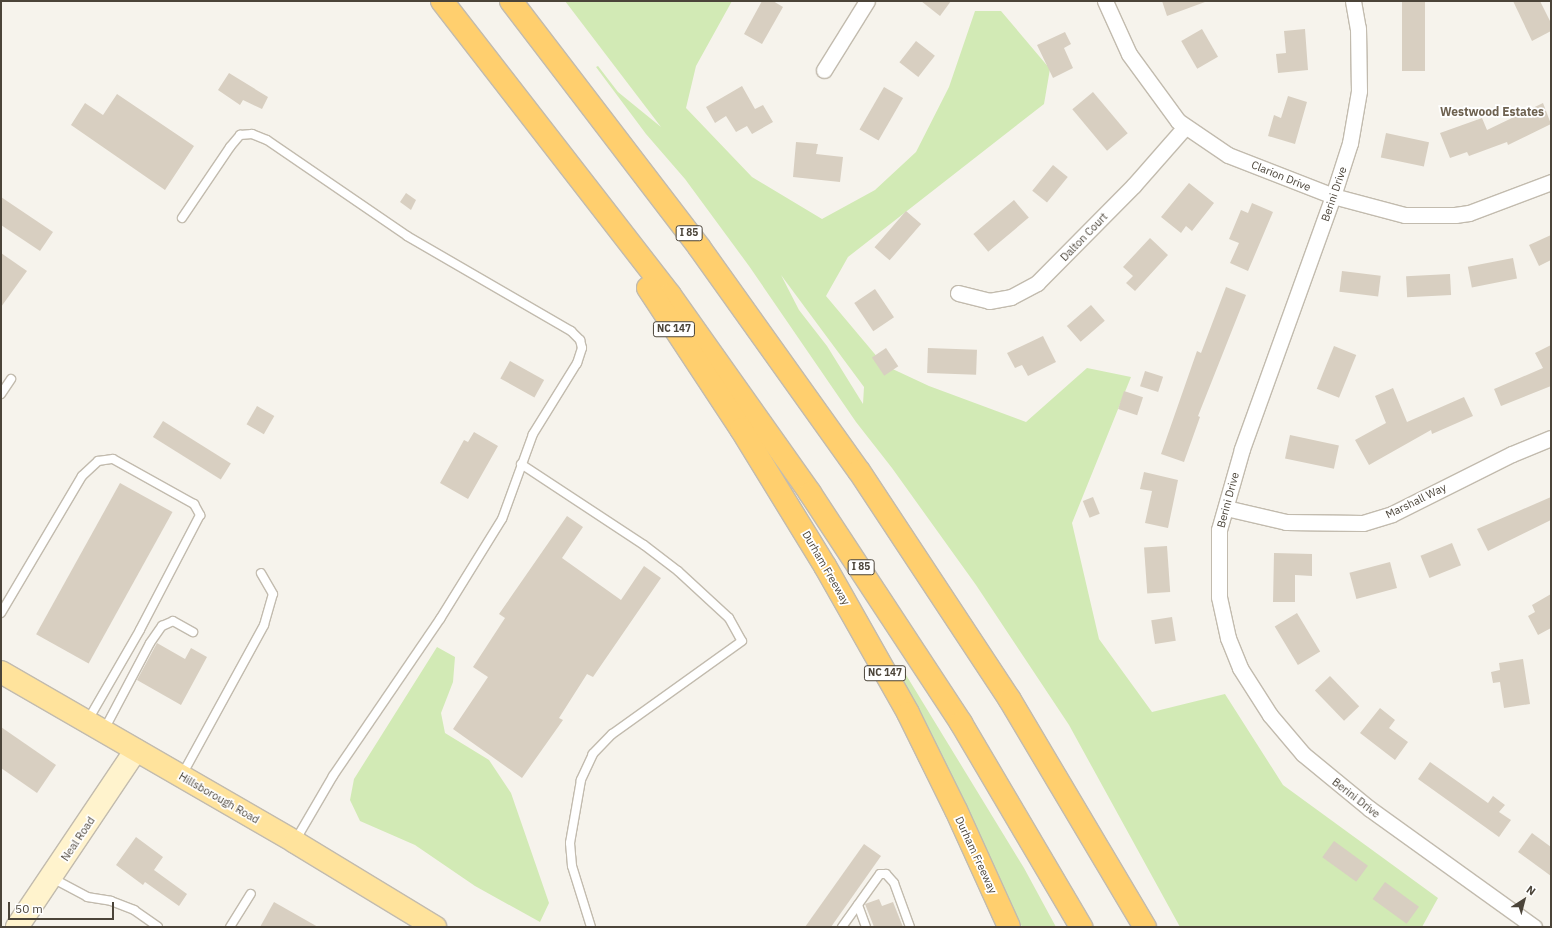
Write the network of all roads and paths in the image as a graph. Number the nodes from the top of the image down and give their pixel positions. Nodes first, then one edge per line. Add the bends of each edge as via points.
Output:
1 (442, 1) edge
2 (511, 1) edge
3 (867, 1) edge
4 (1105, 1) edge
5 (1353, 1) edge
6 (824, 70) dead end
7 (1185, 127) junction
8 (1551, 182) edge
9 (1333, 196) junction
10 (182, 218) dead end
11 (616, 224) junction
12 (958, 294) dead end
13 (11, 379) dead end
14 (1, 394) edge
15 (1551, 438) edge
16 (521, 464) junction
17 (1226, 508) junction
18 (261, 573) dead end
19 (1, 613) edge
20 (193, 632) dead end
21 (1, 672) edge
22 (95, 726) junction
23 (136, 750) junction
24 (181, 775) junction
25 (295, 842) junction
26 (52, 878) junction
27 (251, 894) dead end
28 (858, 905) junction
29 (426, 925) edge
30 (1144, 925) edge
31 (17, 927) edge
32 (158, 927) edge
33 (230, 927) edge
34 (591, 927) edge
35 (842, 927) edge
36 (866, 927) edge
37 (910, 927) edge
38 (1009, 927) edge
39 (1081, 927) edge
40 (1534, 927) edge

1 - 11 highway, I 85
2 - 30 highway, I 85 via 699,247 859,471 1010,700
3 - 6 street
4 - 7 street, Clarion Drive via 1129,54
5 - 9 street, Berini Drive via 1358,28 1359,91 1350,143
7 - 9 street, Clarion Drive via 1228,154
7 - 12 street, Dalton Court via 1134,185 1038,283 1000,300 989,301
8 - 9 street, Clarion Drive via 1484,208 1455,215 1405,215
9 - 17 street, Berini Drive via 1260,392
10 - 16 lane via 240,135 252,134 267,140 407,236 571,331 580,340 582,348 577,363 533,434
11 - 38 highway, Durham Freeway / NC 147 via 642,279 783,496 865,636 956,810
11 - 39 highway, I 85 via 744,397 863,570 965,729
13 - 14 lane
15 - 17 street, Marshall Way via 1512,454 1392,514 1363,523 1286,522
16 - 25 lane via 502,519 440,619 332,776
16 - 34 lane via 644,545 678,571 729,618 742,641 612,734 593,754 581,780 570,843 572,866
17 - 40 street, Berini Drive via 1220,530 1219,597 1228,638 1240,668 1270,715 1303,754 1327,775
18 - 24 lane via 273,594 264,625
19 - 22 lane via 82,476 98,462 113,459 194,504 200,515 140,630
20 - 22 lane via 173,622 162,626
21 - 22 main road, Hillsborough Road
22 - 23 main road, Hillsborough Road
23 - 24 main road, Hillsborough Road
23 - 26 street, Neal Road
24 - 25 main road, Hillsborough Road
25 - 29 main road, Hillsborough Road
26 - 31 street, Neal Road
26 - 32 lane via 87,897 111,901 134,910
27 - 33 lane
28 - 35 lane
28 - 36 lane
28 - 37 lane via 880,874 886,874 894,883

